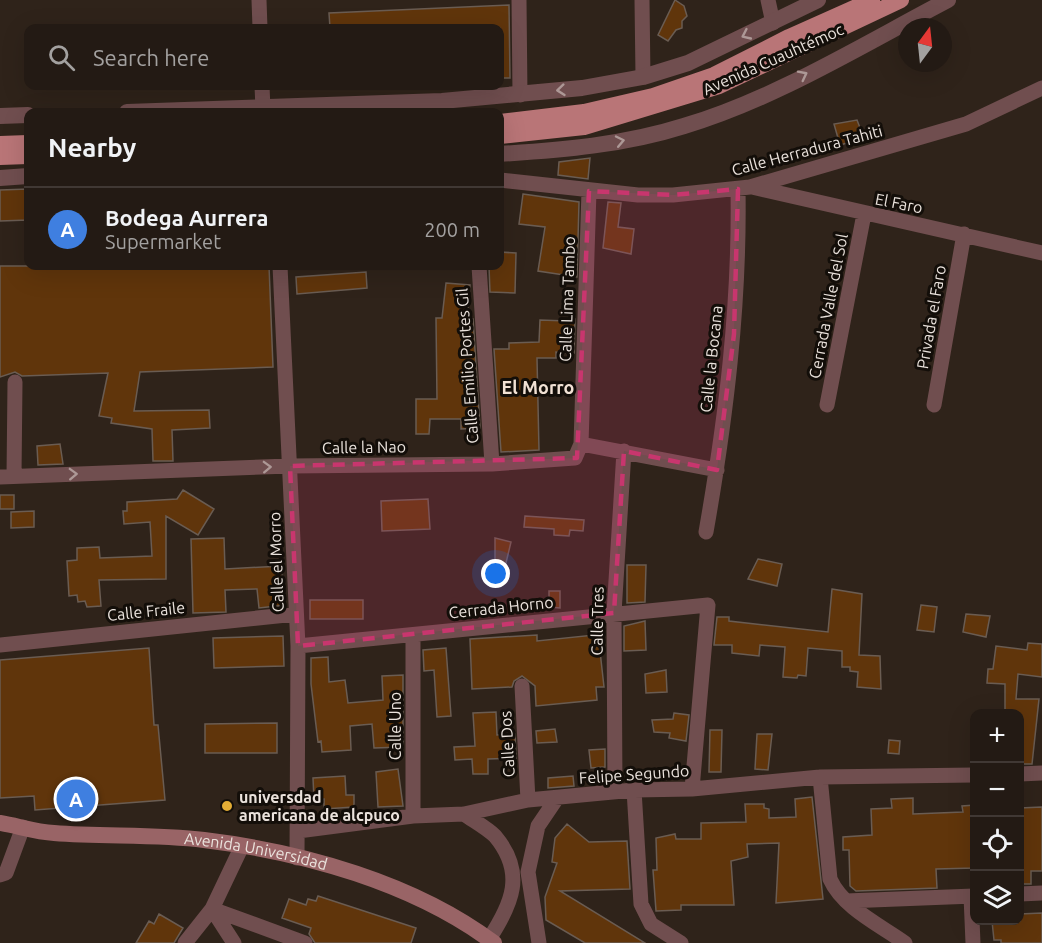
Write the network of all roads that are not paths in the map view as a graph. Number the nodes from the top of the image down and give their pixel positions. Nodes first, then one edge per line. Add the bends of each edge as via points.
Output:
1 (259, 0) edge
2 (519, 0) edge
3 (642, 0) edge
4 (768, 0) edge
5 (818, 0) edge
6 (872, 0) edge
7 (901, 0) edge
8 (948, 0) edge
9 (772, 23) junction
10 (260, 24) edge
11 (644, 77) junction
12 (1042, 88) edge
13 (262, 90) edge
14 (520, 95) junction
15 (263, 108) edge
16 (281, 108) edge
17 (24, 115) edge
18 (0, 116) edge
19 (504, 122) edge
20 (504, 136) edge
21 (24, 143) edge
22 (0, 144) edge
23 (504, 154) edge
24 (24, 156) edge
25 (0, 157) edge
26 (24, 176) edge
27 (0, 178) edge
28 (504, 180) edge
29 (744, 188) junction
30 (589, 191) junction
31 (864, 214) junction
32 (964, 234) junction
33 (1042, 252) edge
34 (280, 270) edge
35 (479, 270) edge
36 (15, 382) dead end
37 (827, 405) dead end
38 (934, 405) dead end
39 (581, 444) junction
40 (624, 451) junction
41 (492, 464) junction
42 (290, 466) junction
43 (717, 470) junction
44 (7, 477) edge
45 (706, 532) dead end
46 (614, 613) junction
47 (296, 614) junction
48 (413, 636) junction
49 (0, 645) edge
50 (298, 646) junction
51 (522, 687) dead end
52 (1042, 773) edge
53 (1024, 774) edge
54 (970, 775) edge
55 (820, 777) junction
56 (692, 789) junction
57 (634, 790) junction
58 (615, 792) junction
59 (557, 798) junction
60 (528, 800) junction
61 (464, 814) junction
62 (413, 816) junction
63 (0, 823) edge
64 (23, 827) junction
65 (298, 831) junction
66 (242, 846) junction
67 (297, 858) junction
68 (521, 872) junction
69 (0, 875) edge
70 (1042, 893) edge
71 (1024, 894) edge
72 (970, 896) edge
73 (846, 901) junction
74 (212, 909) junction
75 (973, 925) edge
76 (492, 941) edge
77 (185, 943) edge
78 (234, 943) edge
79 (305, 943) edge
80 (539, 943) edge
81 (681, 943) edge
82 (906, 943) edge
83 (973, 943) edge

1 - 10 street
2 - 14 street
3 - 11 street
4 - 9 street
5 - 9 street
6 - 19 main road, Avenida Cuauhtémoc via 714,75 653,96 584,112
7 - 20 main road, Avenida Cuauhtémoc via 719,87 584,127
23 -> 8 street via 613,143 684,126 752,100
9 -> 11 street via 688,63
11 -> 14 street
12 - 29 street, Calle Herradura Tahiti via 966,124
13 - 15 street
14 - 16 street
17 - 18 street
21 - 22 main road
24 - 25 main road
26 - 27 street
28 - 30 street, Calle Herradura Tahiti
29 - 30 street, Calle Herradura Tahiti via 673,195
29 - 31 street, El Faro
29 - 43 street, Calle la Bocana via 734,334
30 - 39 street, Calle Lima Tambo
31 - 32 street, El Faro
31 - 37 street, Cerrada Valle del Sol
32 - 33 street, El Faro
32 - 38 street, Privada el Faro
34 - 42 street, Calle el Morro
35 - 41 street, Calle Emilio Portes Gil
36 - 44 street
39 - 40 street
39 - 41 street, Calle la Nao via 575,458
40 - 43 street
40 - 46 street, Calle Tres
41 - 42 street, Calle la Nao
44 -> 42 street, Calle la Nao
42 - 47 street, Calle el Morro
43 - 45 street, Calle la Bocana
46 - 48 street, Cerrada Horno
46 - 56 street, Cerrada Horno via 708,605
46 - 58 street, Calle Tres
47 - 49 street, Calle Fraile
47 - 50 street, Calle el Morro
48 - 50 street, Cerrada Horno
48 - 62 street, Calle Uno
50 - 65 street, Calle el Morro
51 - 60 street, Calle Dos
52 - 53 street
54 - 55 street, Felipe Segundo
55 - 56 street, Felipe Segundo
55 - 73 street via 830,879
56 - 57 street, Felipe Segundo
57 - 58 street, Felipe Segundo
57 - 81 street via 641,904 651,924
58 - 59 street, Felipe Segundo
59 - 60 street, Felipe Segundo
59 - 68 street via 538,826
60 - 61 street, Felipe Segundo
61 - 62 street, Felipe Segundo
61 - 68 street via 494,835
62 - 65 street, Felipe Segundo
63 - 64 main road, Avenida Universidad
64 - 66 main road, Avenida Universidad via 51,833 202,840
64 - 69 street via 6,873
65 - 67 street, Calle el Morro
66 - 67 main road, Avenida Universidad
66 - 74 street
67 - 76 main road, Avenida Universidad via 405,894
68 - 76 street
68 - 80 street
70 - 71 street
72 - 73 street
73 - 82 street
74 - 77 street
74 - 78 street
74 - 79 street
75 - 83 street

